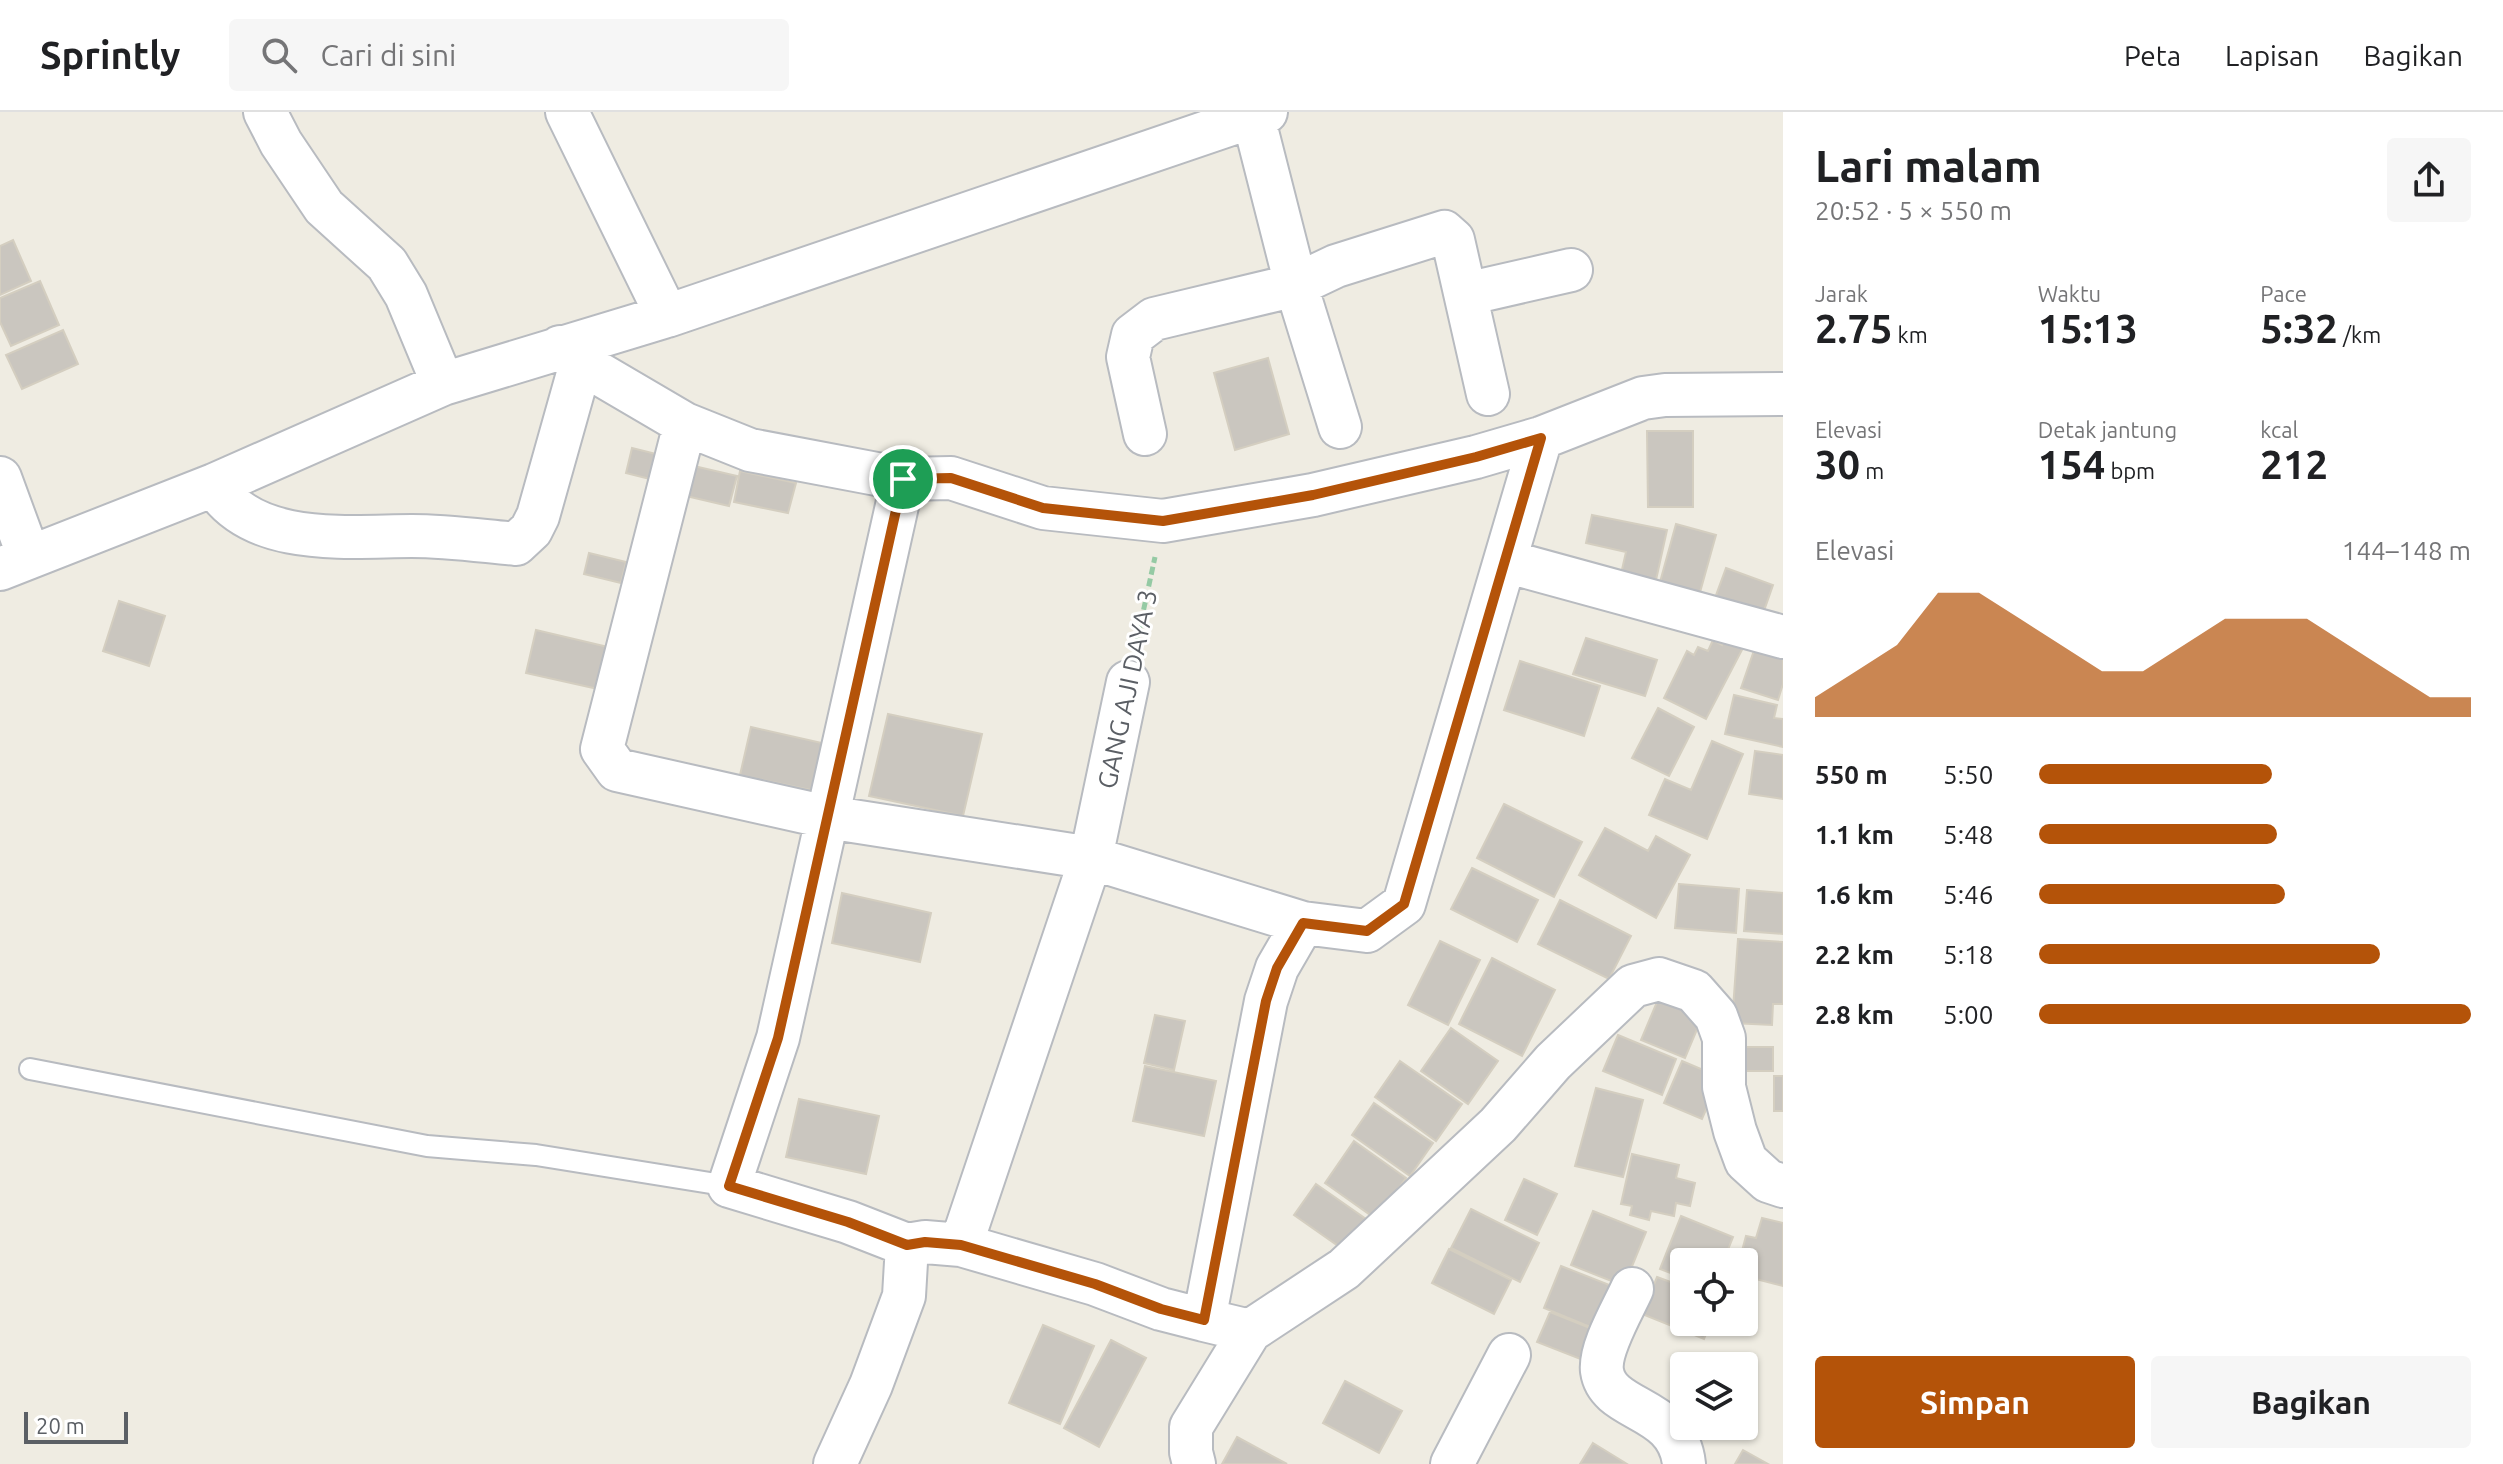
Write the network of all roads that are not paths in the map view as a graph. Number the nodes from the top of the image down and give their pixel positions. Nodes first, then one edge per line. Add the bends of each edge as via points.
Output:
1 (265, 112) edge
2 (567, 112) edge
3 (1259, 114) edge
4 (1571, 270) dead end
5 (1296, 285) junction
6 (1466, 294) junction
7 (667, 316) junction
8 (571, 355) junction
9 (443, 384) junction
10 (1488, 394) dead end
11 (1783, 394) edge
12 (685, 424) junction
13 (1340, 427) dead end
14 (1145, 434) dead end
15 (1541, 438) junction
16 (0, 478) edge
17 (903, 479) junction
18 (214, 485) junction
19 (1505, 561) junction
20 (14, 563) edge
21 (1783, 637) edge
22 (1128, 682) road end
23 (827, 817) junction
24 (1091, 858) junction
25 (1303, 923) junction
26 (30, 1069) dead end
27 (729, 1186) junction
28 (1783, 1186) edge
29 (907, 1245) junction
30 (961, 1245) junction
31 (1632, 1289) dead end
32 (1204, 1320) junction
33 (1250, 1331) junction
34 (1509, 1355) dead end
35 (835, 1464) edge
36 (1194, 1464) edge
37 (1452, 1464) edge
38 (1684, 1464) edge

1 - 9 street via 324,207 387,264 406,295
2 - 7 street
3 - 5 street
3 - 7 street
4 - 6 street
5 - 6 street via 1336,266 1444,232 1453,240
5 - 13 street
5 - 14 street via 1154,319 1133,335 1128,357
6 - 10 street
7 - 8 street
8 - 9 street
8 - 12 street
8 - 18 street via 538,516 516,544 309,535 240,514
9 - 18 street
11 - 15 street via 1643,398
12 - 17 street via 750,450
12 - 23 street via 602,749 617,770
15 - 17 street via 1313,495 1163,521 1043,508 951,478
15 - 19 street
16 - 20 street
17 - 23 street
18 - 20 street
19 - 21 street
19 - 25 street via 1404,904 1367,931
22 - 24 street, GANG AJI DAYA 3
23 - 24 street
23 - 27 street via 778,1038
24 - 25 street
24 - 30 street, GANG AJI DAYA 3
25 - 32 street via 1277,968 1266,1001
26 - 27 lane via 427,1146 536,1155
27 - 29 street
28 - 33 street via 1768,1181 1746,1161 1724,1087 1724,1038 1716,1016 1694,991 1659,979 1633,986 1553,1062 1498,1125 1344,1269
29 - 30 street
29 - 35 street via 904,1296
30 - 32 street
31 - 38 street via 1602,1369 1609,1389 1672,1430 1683,1449
32 - 33 street
33 - 36 street via 1191,1427
34 - 37 street

